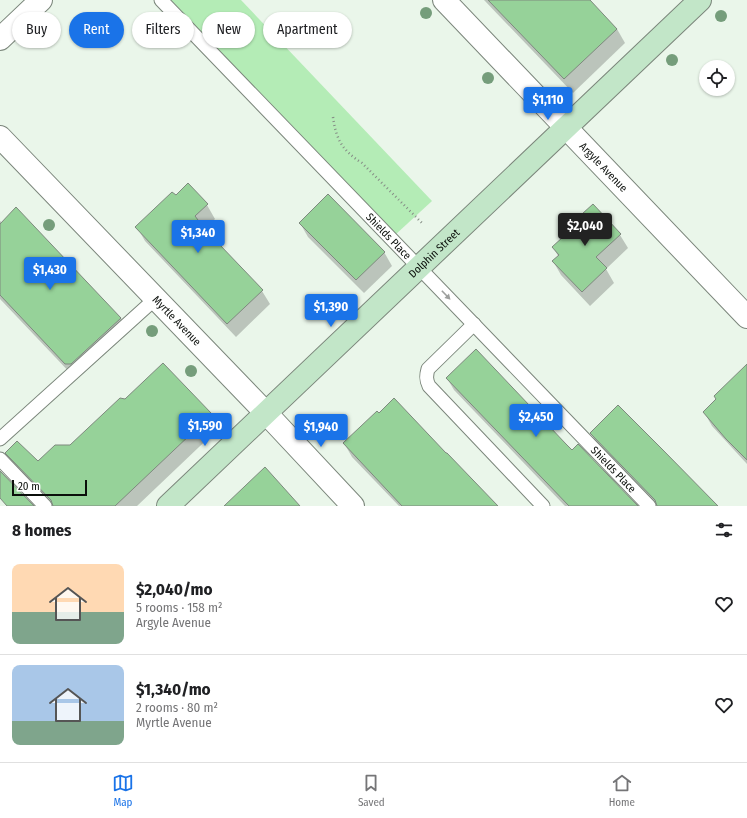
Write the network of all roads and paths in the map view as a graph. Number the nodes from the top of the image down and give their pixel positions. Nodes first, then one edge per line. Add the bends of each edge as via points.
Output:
1 (41, 0) edge
2 (161, 0) edge
3 (444, 0) edge
4 (692, 3) edge
5 (0, 39) edge
6 (333, 117) dead end
7 (566, 128) junction
8 (0, 137) edge
9 (422, 223) dead end
10 (419, 267) junction
11 (155, 299) junction
12 (747, 317) edge
13 (474, 324) junction
14 (266, 413) junction
15 (0, 439) edge
16 (0, 459) edge
17 (45, 506) edge
18 (168, 506) edge
19 (353, 506) edge
20 (543, 506) edge
21 (649, 506) edge

1 - 5 street
2 - 10 lane, Shields Place
3 - 7 street, Argyle Avenue
4 - 7 main road, Dolphin Street
6 - 9 path via 342,146
7 - 10 main road, Dolphin Street
7 - 12 street, Argyle Avenue
8 - 11 street, Myrtle Avenue
10 -> 13 lane, Shields Place
10 - 14 main road, Dolphin Street
11 - 14 street, Myrtle Avenue
11 - 15 lane
13 - 20 lane via 428,369 427,382
13 - 21 lane, Shields Place
14 - 18 main road, Dolphin Street
14 - 19 street, Myrtle Avenue
16 - 17 lane

